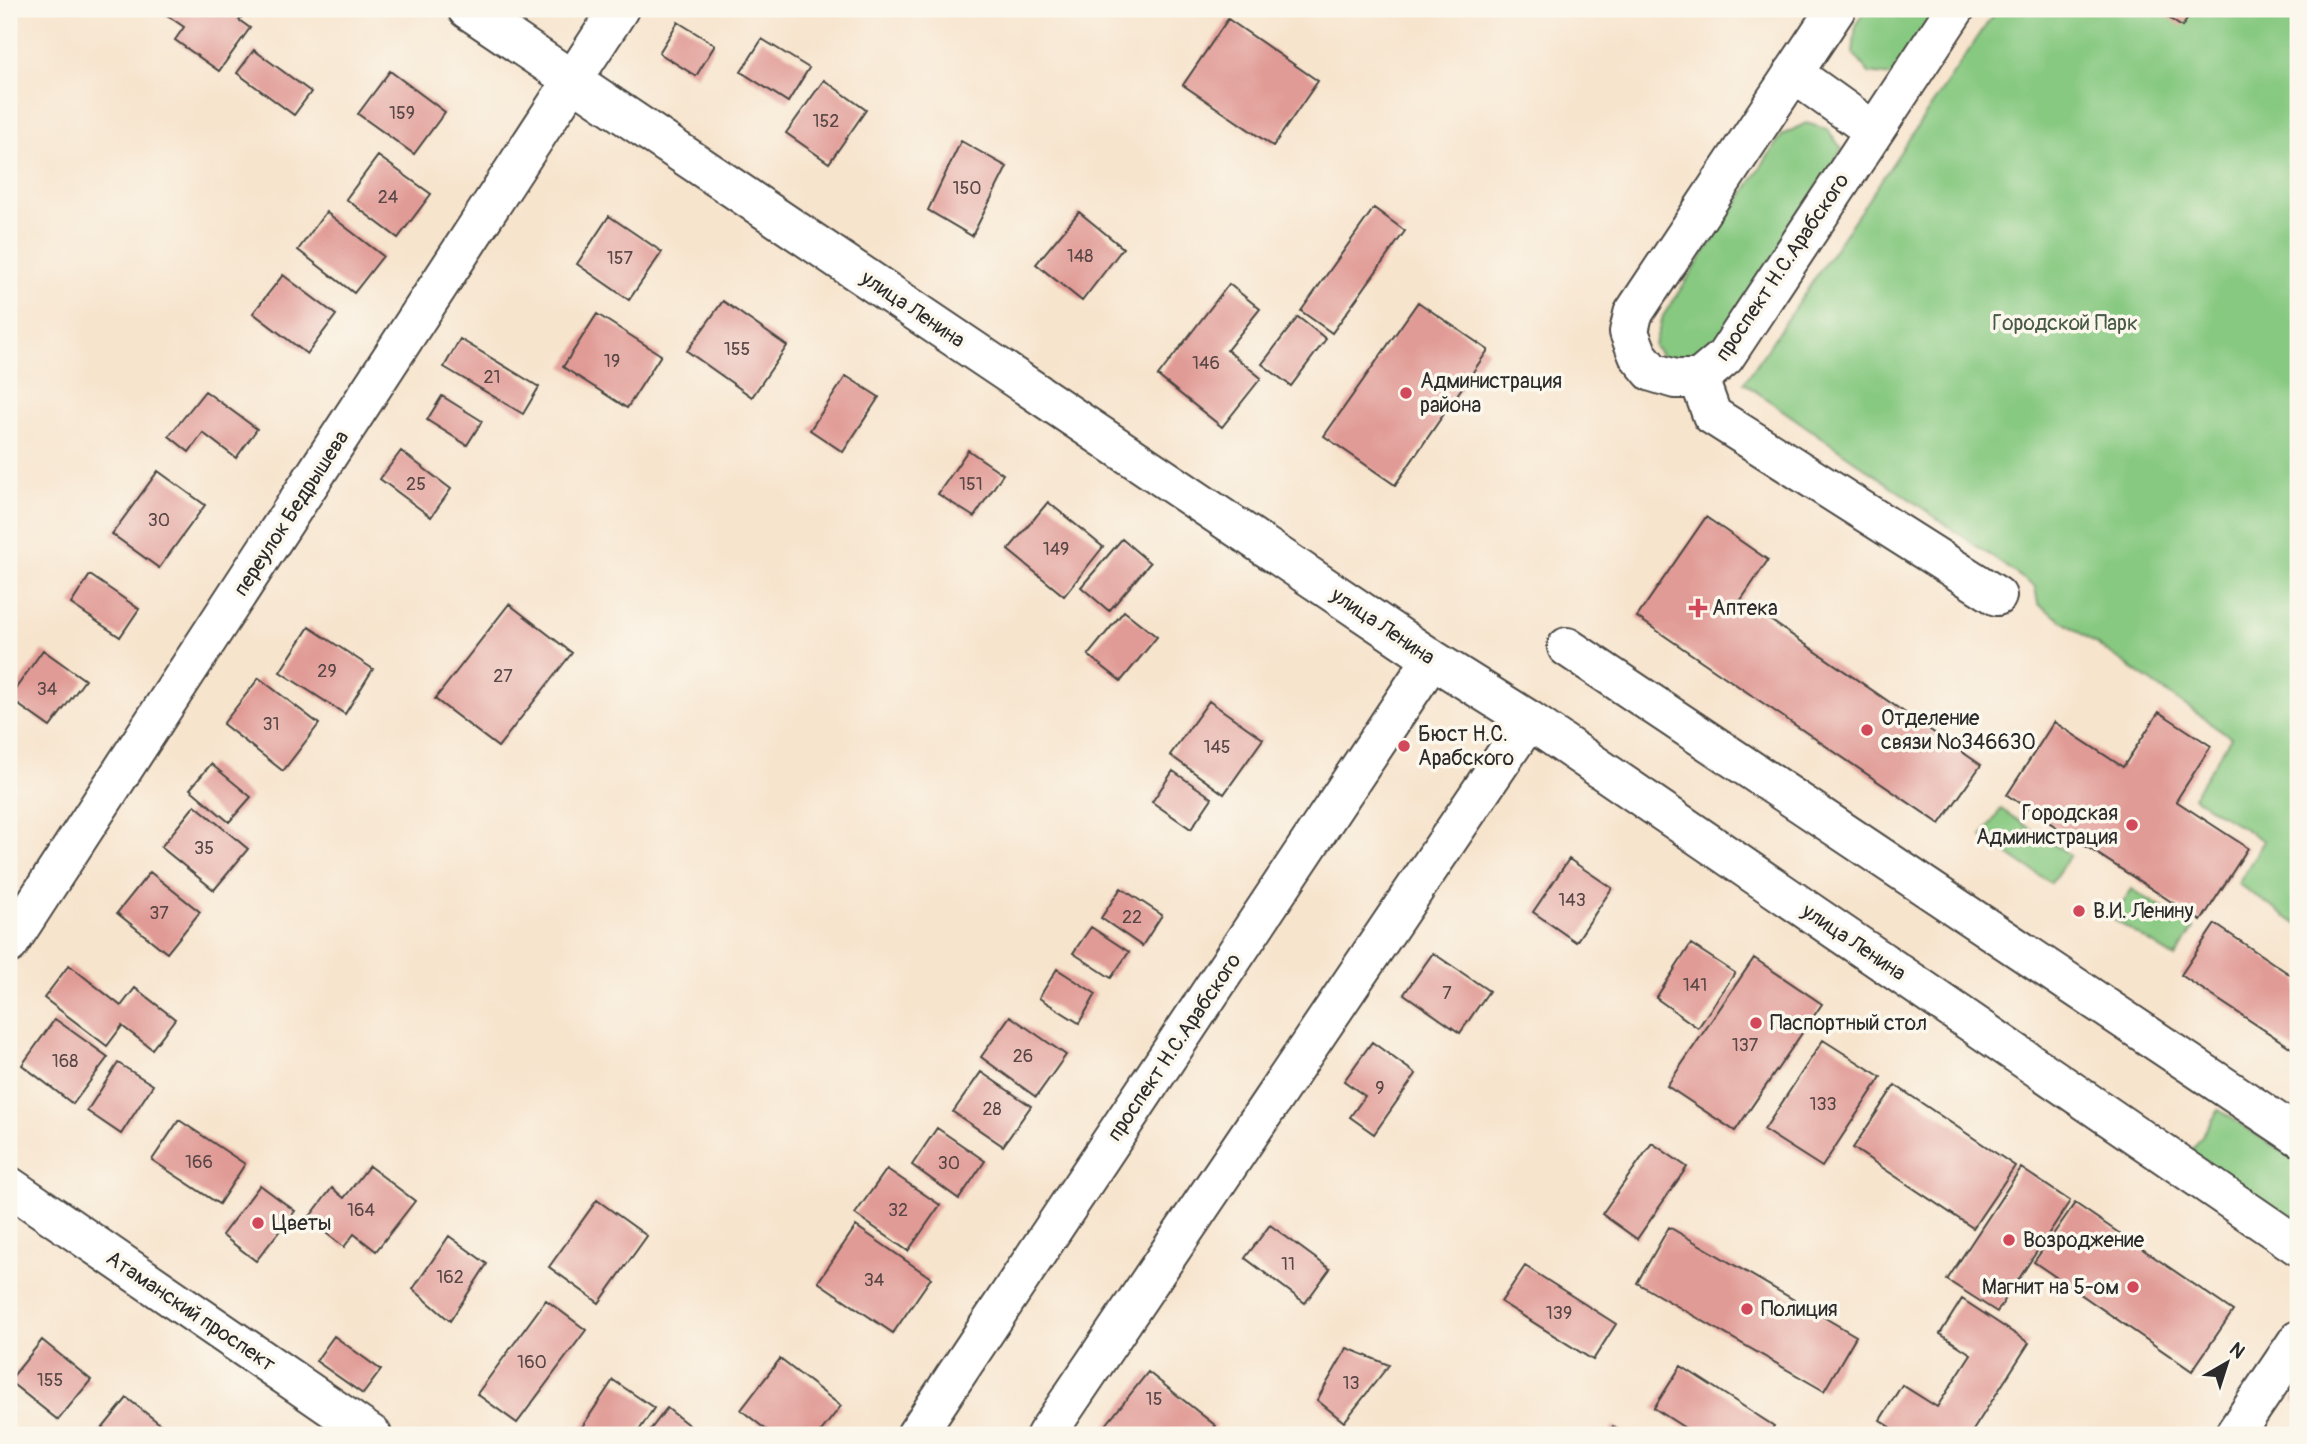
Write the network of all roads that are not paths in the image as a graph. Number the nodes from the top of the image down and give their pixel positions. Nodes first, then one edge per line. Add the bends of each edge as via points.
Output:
1 (467, 9) edge
2 (619, 9) edge
3 (1836, 9) edge
4 (1955, 9) edge
5 (1793, 73) junction
6 (574, 81) junction
7 (1874, 131) junction
8 (1699, 379) junction
9 (1997, 596) dead end
10 (1567, 647) dead end
11 (1432, 659) junction
12 (1529, 720) junction
13 (9, 944) edge
14 (2298, 1136) edge
15 (9, 1186) edge
16 (2298, 1246) edge
17 (2298, 1340) edge
18 (372, 1435) edge
19 (916, 1435) edge
20 (1046, 1435) edge
21 (2234, 1435) edge

1 - 6 street, улица Ленина
2 - 6 street, переулок Бедрышева
3 - 5 street, проспект Н.С.Арабского
4 - 7 street, проспект Н.С.Арабского
5 - 7 street
5 - 8 street, проспект Н.С.Арабского via 1633,314 1629,331 1638,355 1652,372 1675,379
6 - 11 street, улица Ленина
6 - 13 street, переулок Бедрышева
7 - 8 street, проспект Н.С.Арабского via 1725,357
8 - 9 street via 1712,415
10 - 14 street
11 - 12 street, улица Ленина
11 - 19 street, проспект Н.С.Арабского
12 - 16 street, улица Ленина
12 - 20 street
15 - 18 street, Атаманский проспект
17 - 21 street

